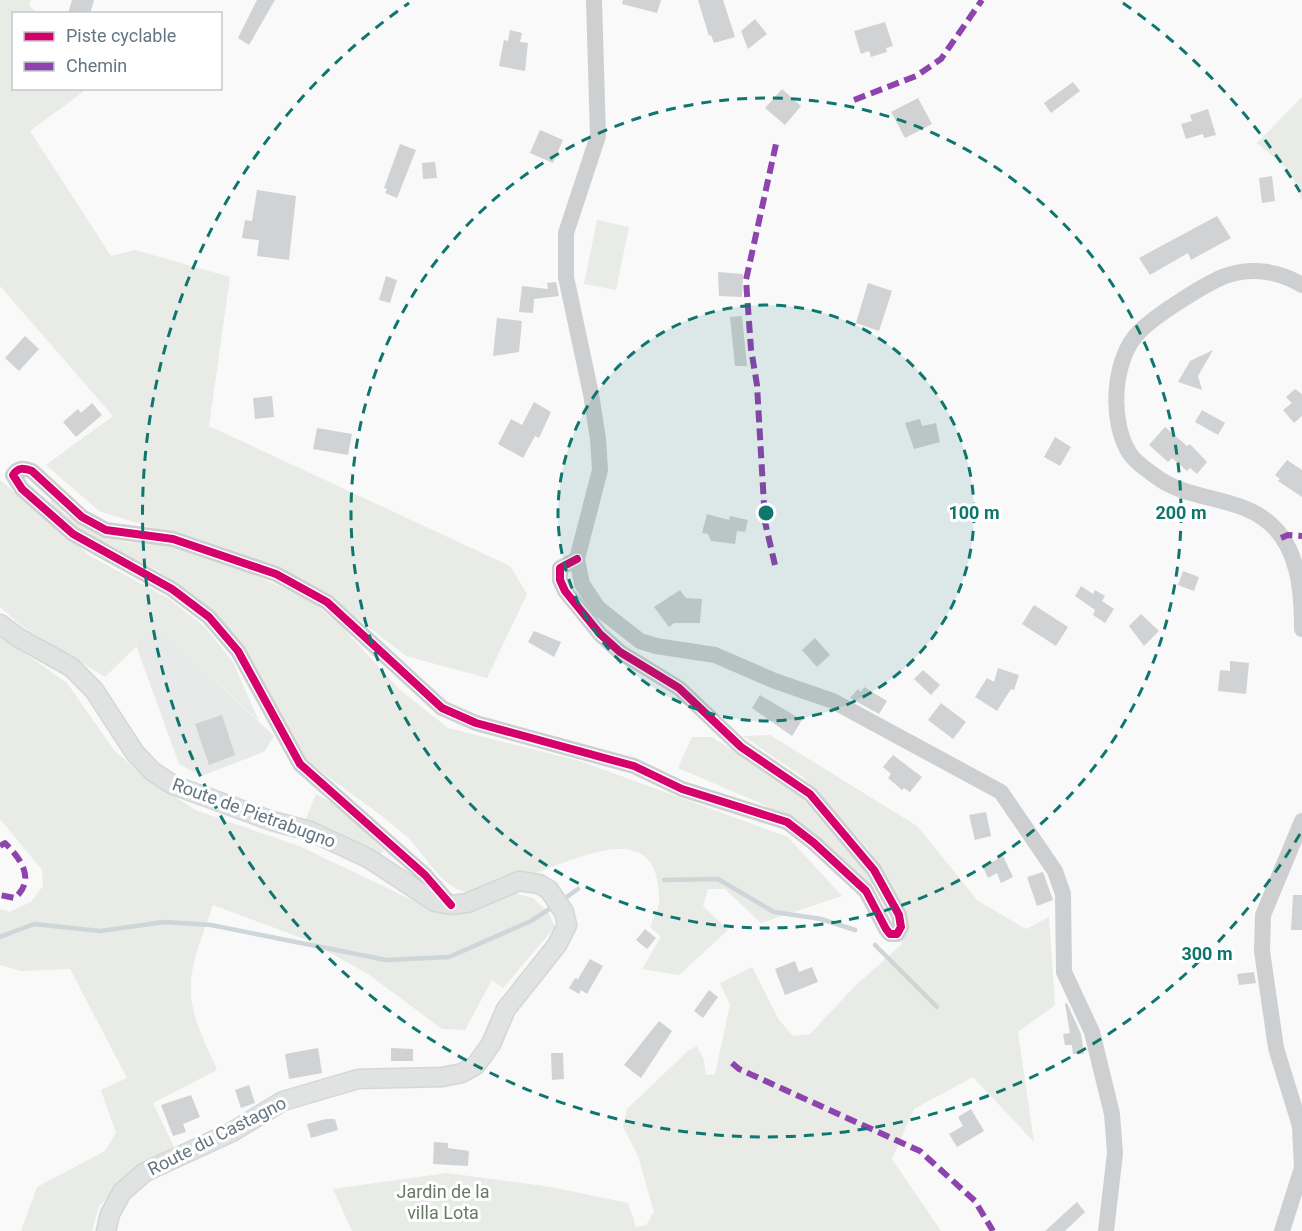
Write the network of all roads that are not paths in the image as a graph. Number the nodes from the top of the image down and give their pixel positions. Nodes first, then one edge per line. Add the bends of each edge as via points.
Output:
1 (594, 0) edge
2 (1302, 285) edge
3 (576, 559) junction
4 (0, 624) edge
5 (1302, 629) edge
6 (1302, 821) edge
7 (451, 905) junction
8 (106, 1231) edge
9 (1106, 1231) edge
10 (1282, 1231) edge

1 - 3 street via 598,136 566,233 566,277 591,394 600,470
2 - 5 street via 1266,271 1240,272 1216,280 1140,331 1124,353 1117,380 1120,431 1131,455 1164,482 1245,509 1267,520 1278,533 1288,548 1302,588
3 - 7 street via 560,568 560,580 600,634 620,652 679,688 741,747 810,794 874,870 898,915 901,927 897,934 886,929 866,891 788,822 682,789 634,766 468,720 442,708 327,602 276,574 173,539 106,530 82,517 32,471 23,468 13,475 22,489 74,534 172,589 209,617 238,651 300,764 425,875
3 - 9 street via 582,585 598,608 640,640 715,655 833,701 1001,792 1054,870 1063,894 1064,972 1092,1032 1112,1114 1114,1153
4 - 7 main road, Route de Pietrabugno via 71,668 94,690 135,753 173,785 310,831 368,858 435,902
6 - 10 street via 1263,915 1262,951 1276,1048 1300,1126 1302,1168
7 - 8 main road, Route du Castagno via 467,903 519,881 538,884 549,890 564,912 567,925 506,1009 491,1044 476,1065 442,1077 357,1079 283,1101 232,1132 145,1172 122,1191

